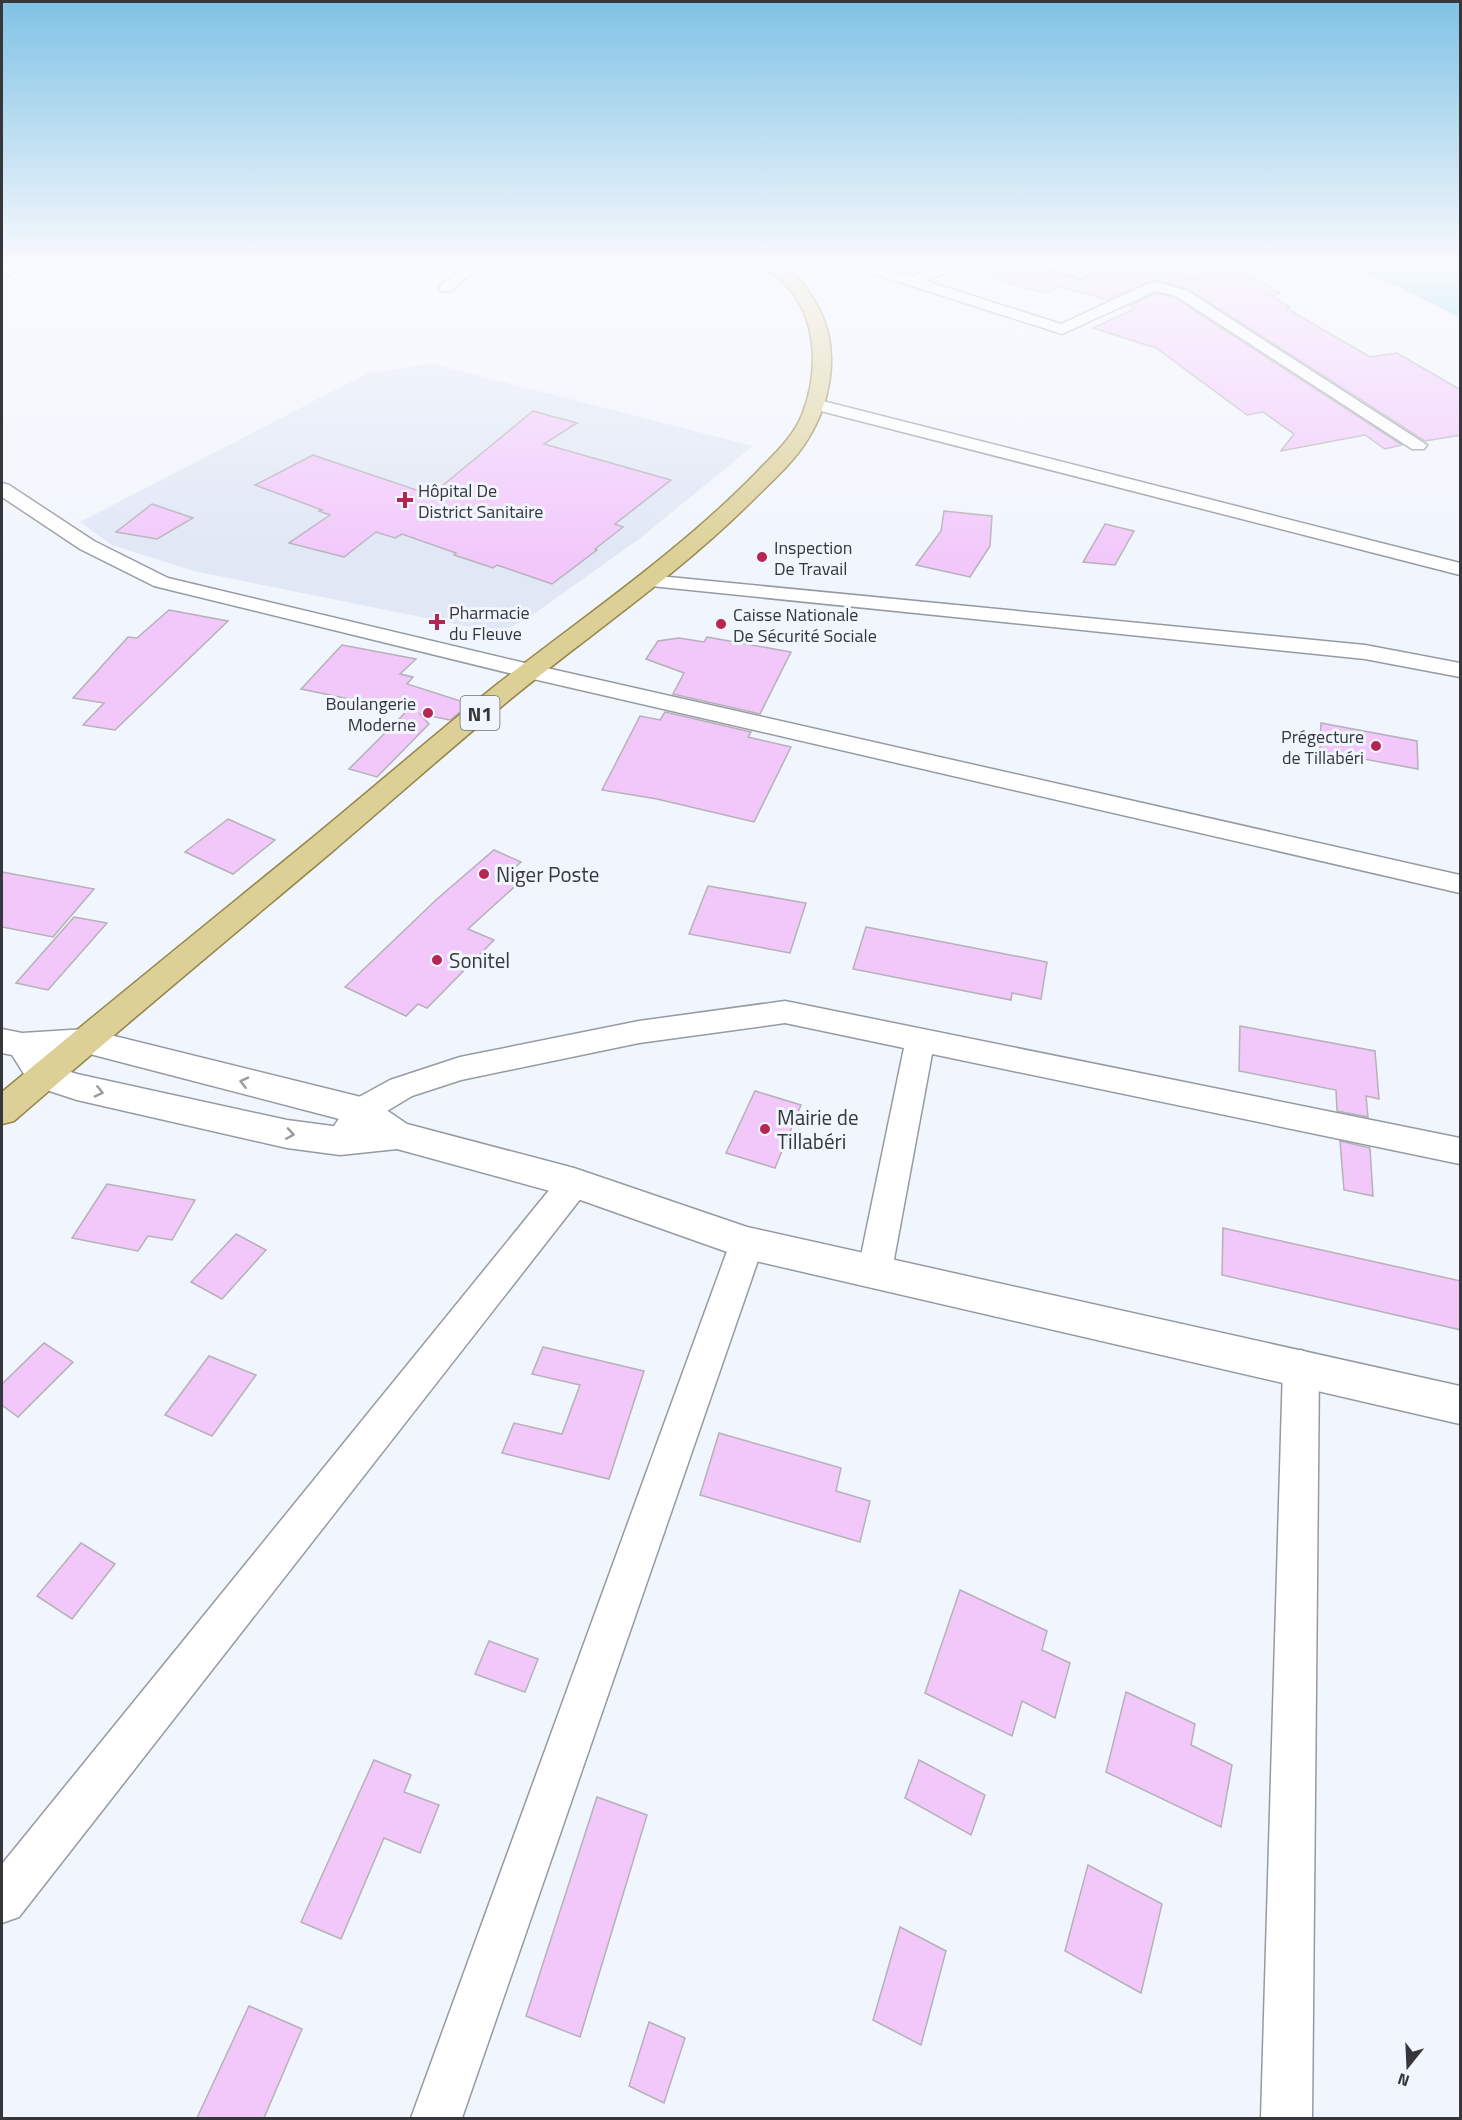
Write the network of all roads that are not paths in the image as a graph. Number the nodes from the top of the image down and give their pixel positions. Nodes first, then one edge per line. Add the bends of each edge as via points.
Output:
1 (822, 362) edge
2 (1288, 362) edge
3 (815, 405) junction
4 (1418, 445) dead end
5 (2, 489) edge
6 (1461, 569) edge
7 (648, 581) junction
8 (1461, 670) edge
9 (529, 671) junction
10 (1461, 884) edge
11 (920, 1040) junction
12 (86, 1041) junction
13 (12, 1043) edge
14 (43, 1076) junction
15 (2, 1111) edge
16 (361, 1112) junction
17 (397, 1135) junction
18 (340, 1141) junction
19 (1461, 1151) edge
20 (574, 1183) junction
21 (747, 1243) junction
22 (874, 1270) junction
23 (1301, 1367) junction
24 (1461, 1405) edge
25 (2, 1900) edge
26 (436, 2118) edge
27 (1286, 2118) edge

1 - 3 main road, N1
2 - 4 street
3 - 6 street
3 - 7 main road, N1 via 798,440 770,470 728,514
5 - 9 street via 87,545 161,582
7 - 8 street via 1365,652
7 - 9 main road, N1
9 - 10 street
9 - 12 main road, N1
11 - 16 street via 785,1012 639,1032 460,1069 401,1088
11 - 19 street
11 - 22 street
12 - 13 street
12 - 14 main road, N1
16 -> 12 street
13 - 14 street
14 - 15 main road, N1
14 -> 18 street via 287,1134
16 - 17 street
16 - 18 street
17 - 18 street
17 - 20 street
20 - 21 street
20 - 25 street
21 - 22 street
21 - 26 street
22 - 23 street
23 - 24 street
23 - 27 street

